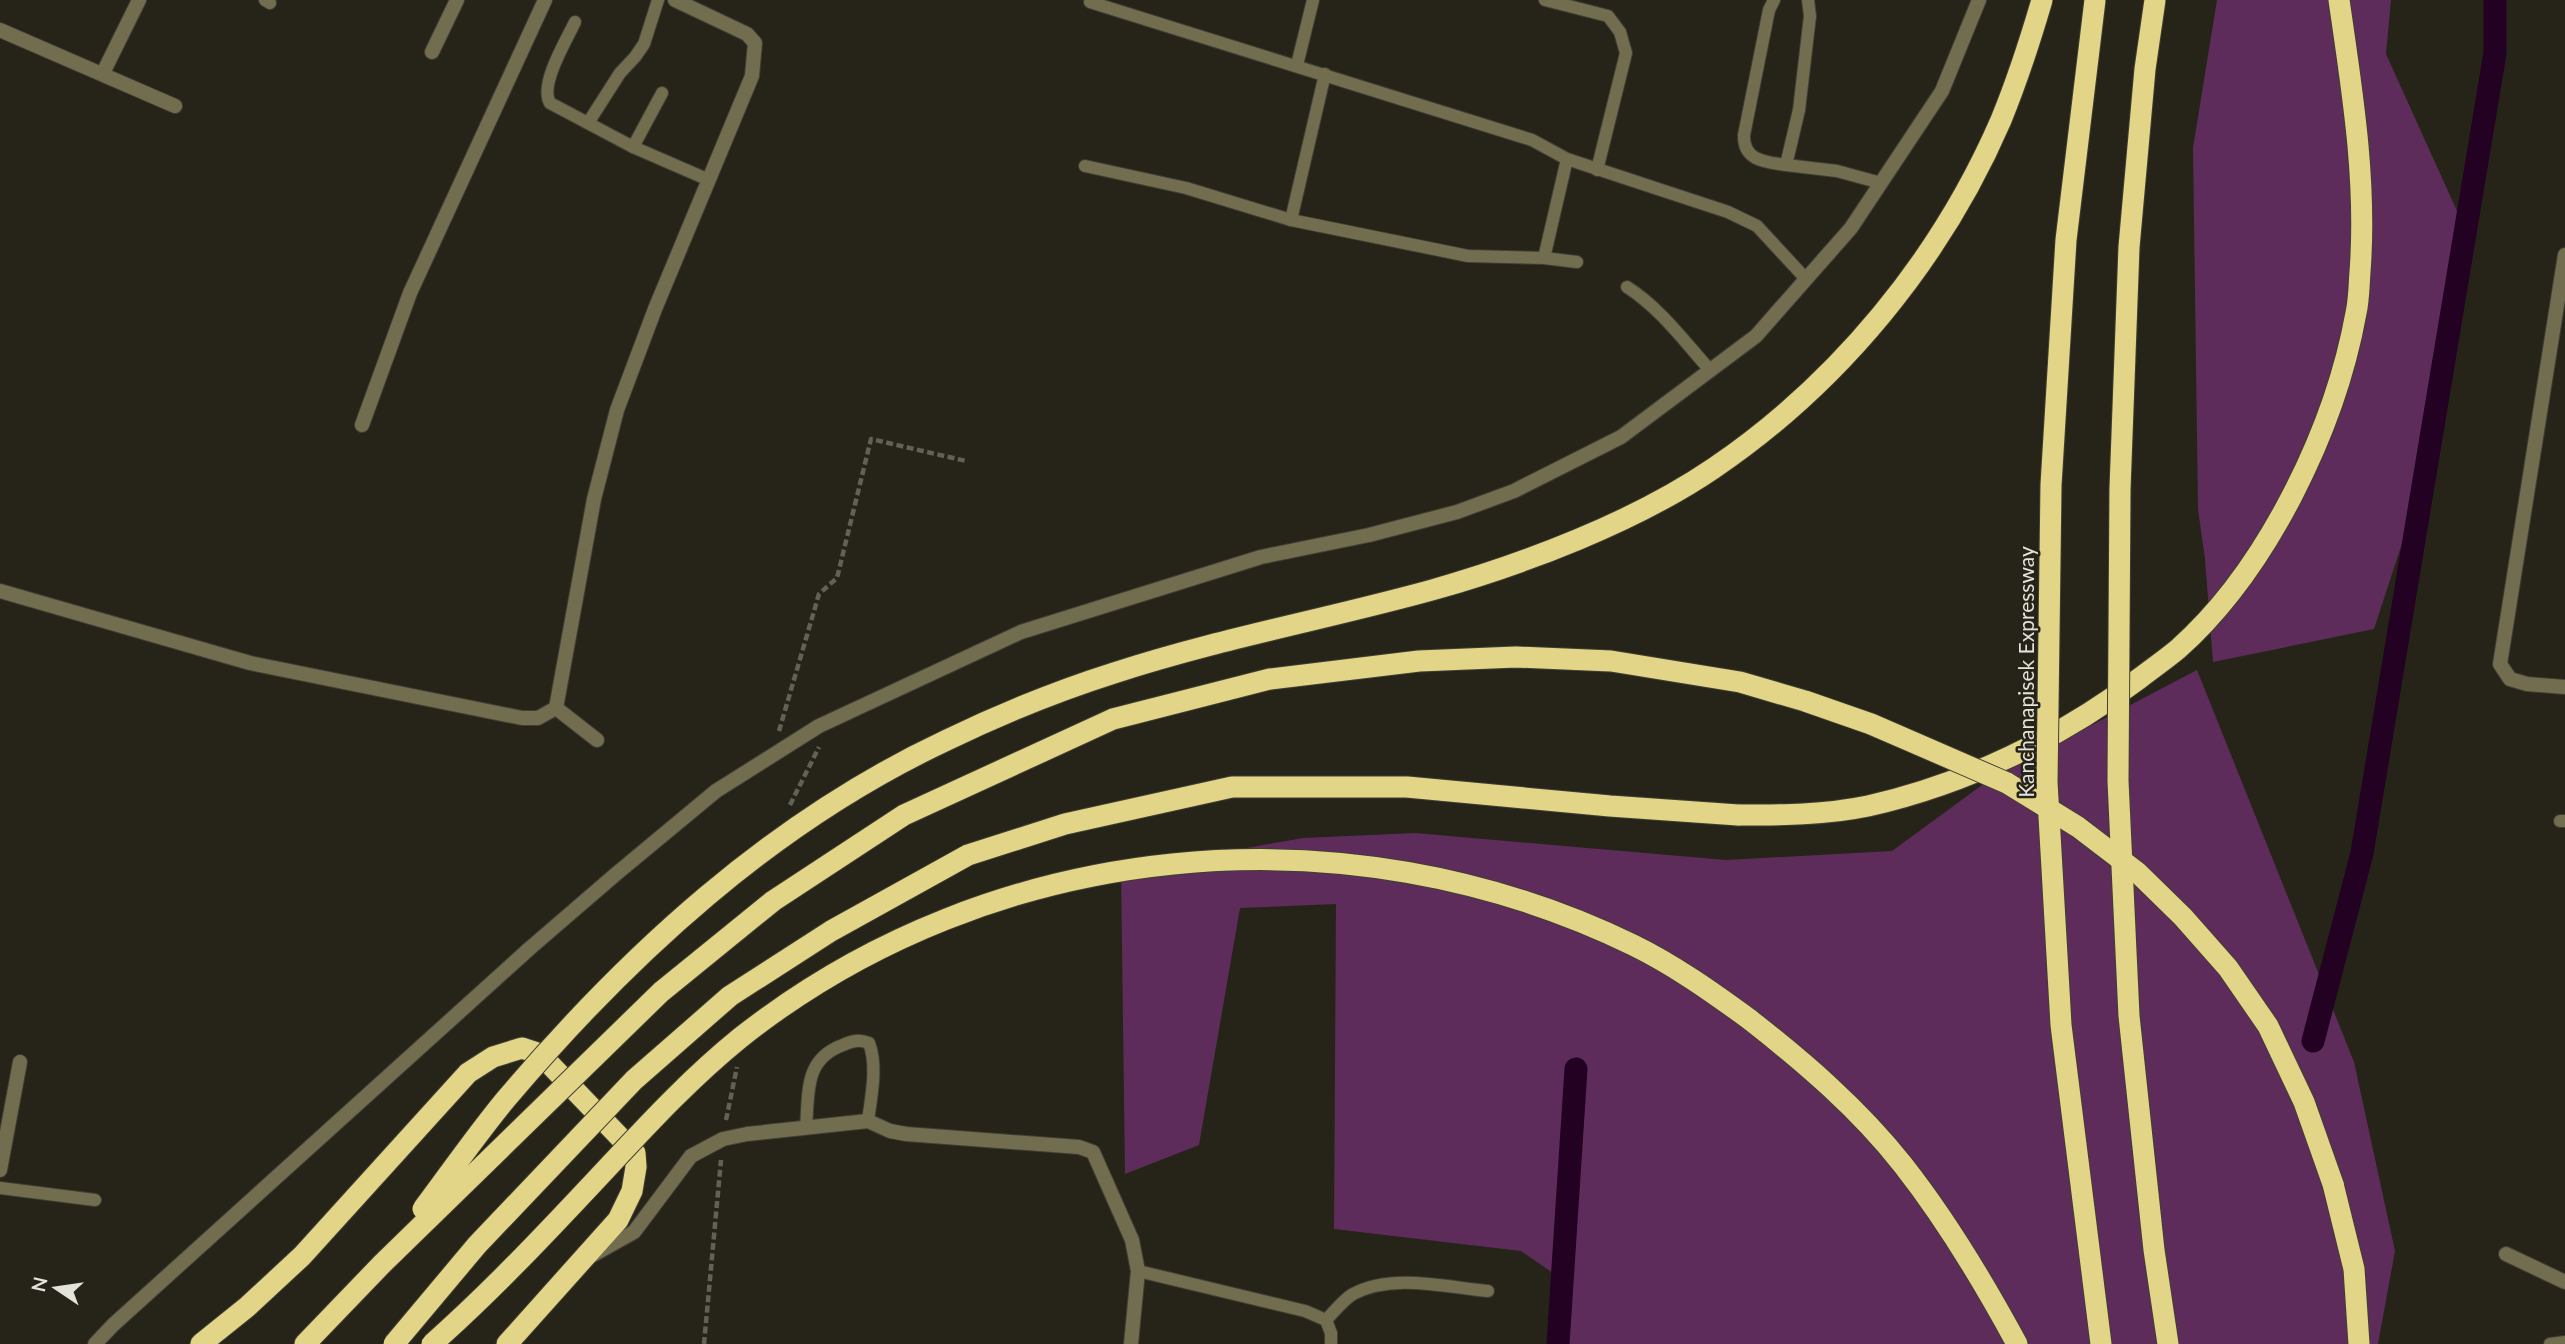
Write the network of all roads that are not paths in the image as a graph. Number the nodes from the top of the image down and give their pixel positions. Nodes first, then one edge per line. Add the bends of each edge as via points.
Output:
1 (139, 0) edge
2 (457, 0) edge
3 (545, 0) edge
4 (658, 0) edge
5 (675, 0) edge
6 (1313, 0) edge
7 (1545, 0) edge
8 (1774, 0) edge
9 (1808, 0) edge
10 (1979, 0) edge
11 (2042, 0) edge
12 (2095, 0) edge
13 (2155, 0) edge
14 (2339, 0) edge
15 (1090, 2) dead end
16 (575, 22) dead end
17 (0, 30) edge
18 (432, 52) dead end
19 (1297, 65) junction
20 (103, 73) junction
21 (1325, 74) junction
22 (662, 93) dead end
23 (175, 106) dead end
24 (588, 123) junction
25 (633, 147) junction
26 (1567, 159) junction
27 (1786, 164) junction
28 (1085, 166) dead end
29 (1597, 170) junction
30 (709, 180) junction
31 (1881, 183) junction
32 (1291, 220) junction
33 (2565, 256) edge
34 (1544, 258) junction
35 (1577, 262) dead end
36 (1806, 279) junction
37 (1627, 287) dead end
38 (1710, 370) junction
39 (362, 425) dead end
40 (0, 591) edge
41 (2565, 687) edge
42 (556, 708) junction
43 (597, 740) dead end
44 (20, 1062) dead end
45 (867, 1121) junction
46 (806, 1127) junction
47 (0, 1170) edge
48 (0, 1188) edge
49 (94, 1200) dead end
50 (2506, 1254) dead end
51 (582, 1261) junction
52 (382, 1264) junction
53 (1138, 1271) junction
54 (2565, 1282) edge
55 (1488, 1292) dead end
56 (1326, 1320) junction
57 (2565, 1342) edge
58 (95, 1344) edge
59 (201, 1344) edge
60 (305, 1344) edge
61 (394, 1344) edge
62 (432, 1344) edge
63 (507, 1344) edge
64 (1131, 1344) edge
65 (1331, 1344) edge
66 (2017, 1344) edge
67 (2101, 1344) edge
68 (2168, 1344) edge
69 (2359, 1344) edge
70 (2550, 1344) edge

1 - 20 street
2 - 18 street
3 - 39 street via 410,293
4 - 24 lane via 644,44
5 - 30 street via 747,34 755,43 752,76
6 - 19 lane
7 - 29 lane via 1608,16 1620,32 1626,53
8 - 27 lane via 1744,145 1748,154 1760,161
9 - 27 lane via 1799,110
10 - 31 street via 1942,91
11 - 52 highway, bridge via 2001,121 1938,237 1862,337 1818,383 1741,448 1646,508 1522,560 1436,589 1114,673 944,741 862,785 780,838 632,961 502,1104
12 - 67 highway, Kanchanapisek Expressway, bridge via 2066,240 2052,471 2048,782 2061,1025
13 - 68 highway, bridge via 2129,247 2120,489 2118,781 2129,1016
14 - 61 highway, bridge via 2360,151 2362,203 2357,312 2340,377 2317,444 2255,558 2178,649 2125,689 2076,722 1987,768 1854,808 1801,815 1738,815 1407,788 1232,787 1065,824 968,855 831,931 730,996 634,1080 477,1245
15 - 19 lane
16 - 24 lane via 546,96 550,103
17 - 20 street
19 - 21 lane
20 - 23 street
21 - 26 lane via 1532,140
21 - 32 lane
22 - 25 lane
24 - 25 lane
25 - 30 lane
26 - 29 lane
26 - 34 lane
27 - 31 lane
28 - 32 lane via 1186,188
29 - 36 lane via 1728,212 1757,226
30 - 42 street via 617,410 594,499
31 - 36 street via 1851,228
32 - 34 lane via 1468,256
33 - 41 street via 2500,664 2510,679
34 - 35 lane
36 - 38 street via 1756,335
37 - 38 lane via 1666,320
38 - 58 street via 1621,437 1514,491 1457,512 1369,535 1261,557 1021,632 819,726 716,790 529,949
40 - 42 street via 250,663 522,718 538,718
42 - 43 street
44 - 47 street
45 - 46 street
45 - 46 lane via 873,1052 869,1043 855,1040 829,1050 816,1063
45 - 53 street via 890,1132 1079,1147 1093,1152 1132,1240
46 - 51 street via 723,1139 691,1156 634,1232
48 - 49 lane
50 - 54 street
51 - 59 highway via 618,1220 632,1191 635,1153 540,1054 522,1048 493,1056 468,1073 330,1227 275,1282
51 - 63 highway
52 - 60 highway
52 - 69 highway, bridge via 662,992 773,901 904,815 1112,719 1270,679 1419,661 1543,658 1611,661 1740,682 1871,724 2007,783 2078,827 2137,872 2228,968 2268,1026 2304,1102 2333,1184 2354,1269
53 - 56 lane
53 - 64 street
55 - 56 lane via 1396,1282 1351,1295
56 - 65 lane
57 - 70 lane
62 - 66 highway, bridge via 513,1268 671,1100 730,1047 812,987 880,948 1005,897 1073,879 1202,861 1292,859 1443,880 1509,898 1574,918 1695,980 1799,1059 1901,1163 1969,1259

